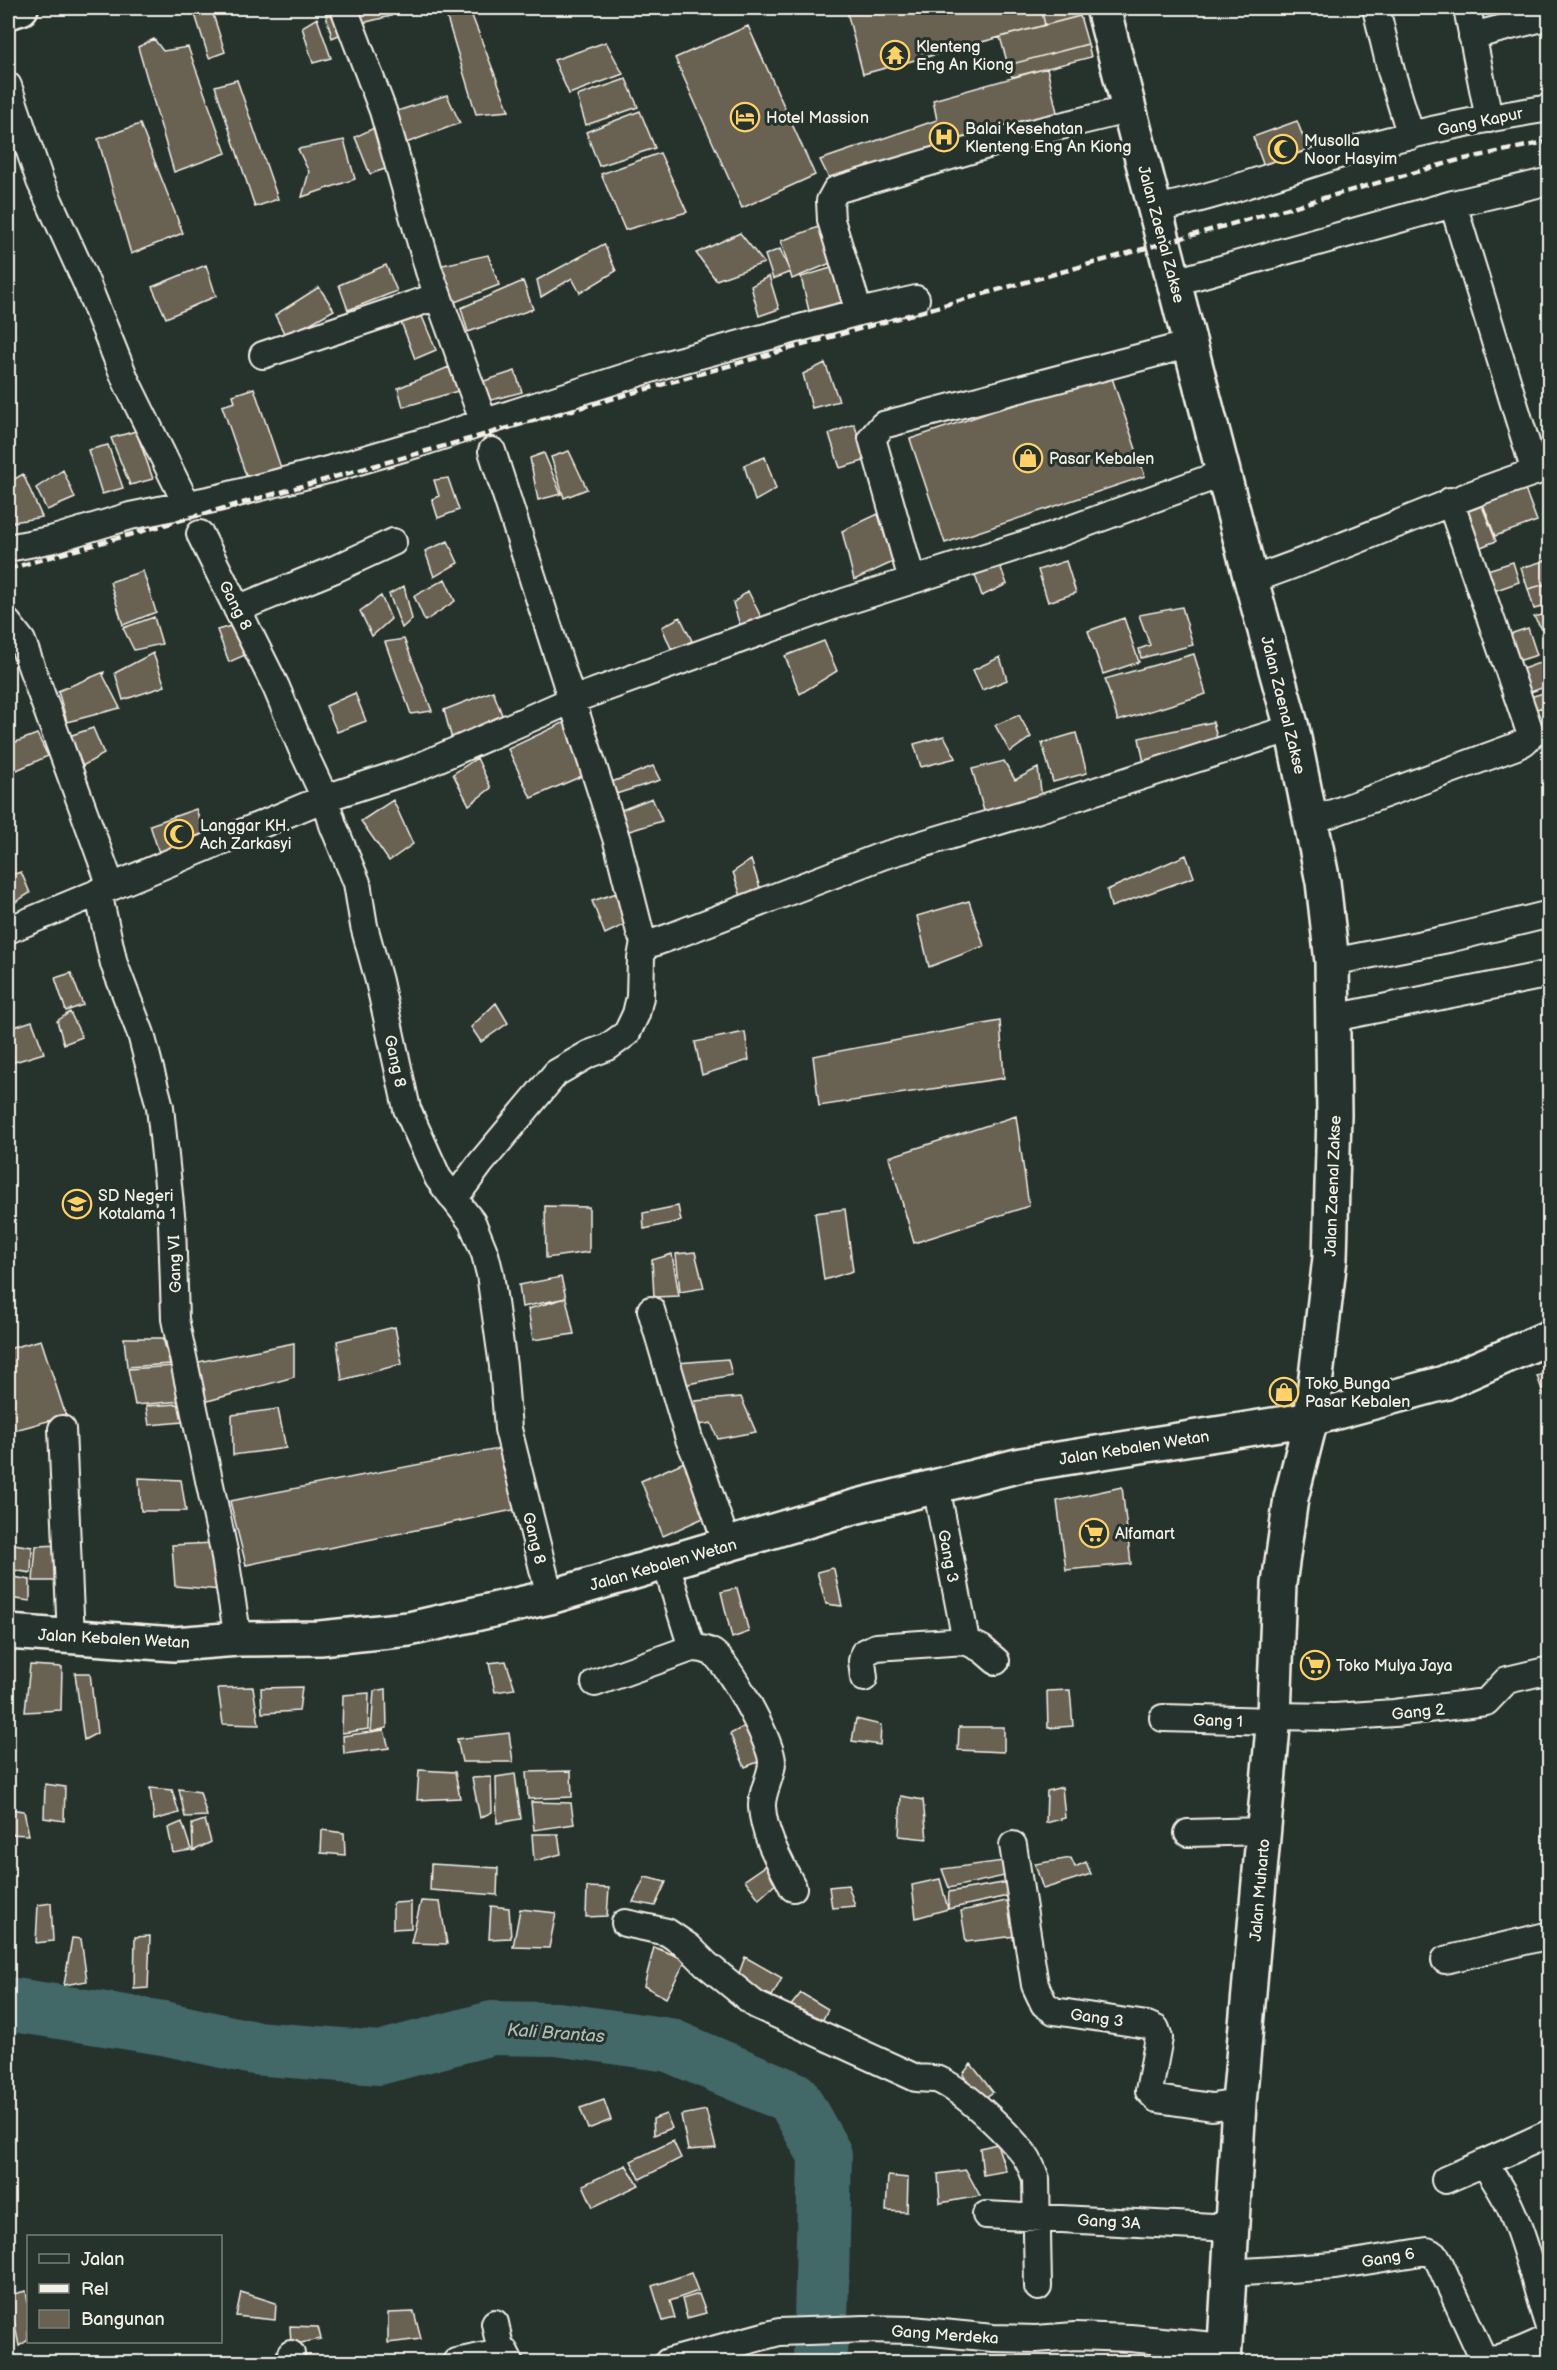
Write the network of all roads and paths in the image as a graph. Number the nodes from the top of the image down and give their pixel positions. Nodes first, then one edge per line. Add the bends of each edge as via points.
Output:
1 (21, 8) edge
2 (344, 8) edge
3 (1107, 8) edge
4 (1376, 8) edge
5 (1467, 8) edge
6 (8, 12) edge
7 (1550, 16) edge
8 (1472, 36) junction
9 (8, 86) edge
10 (1550, 108) edge
11 (1131, 109) junction
12 (1489, 119) junction
13 (1411, 136) junction
14 (1550, 182) edge
15 (1453, 204) junction
16 (1155, 209) junction
17 (1175, 282) junction
18 (438, 296) junction
19 (916, 299) dead end
20 (859, 312) junction
21 (1191, 344) junction
22 (263, 355) dead end
23 (484, 423) junction
24 (492, 451) dead end
25 (1542, 469) edge
26 (1224, 473) junction
27 (1450, 501) junction
28 (186, 503) junction
29 (200, 534) dead end
30 (393, 543) dead end
31 (8, 548) edge
32 (912, 580) junction
33 (1251, 580) junction
34 (237, 609) junction
35 (8, 623) edge
36 (572, 700) junction
37 (1292, 728) junction
38 (325, 798) junction
39 (1311, 821) junction
40 (105, 889) junction
41 (1548, 920) edge
42 (8, 930) edge
43 (644, 941) junction
44 (1332, 962) junction
45 (1550, 974) edge
46 (1333, 1018) junction
47 (454, 1199) junction
48 (651, 1310) dead end
49 (1550, 1337) edge
50 (1311, 1419) junction
51 (62, 1429) dead end
52 (936, 1486) junction
53 (727, 1545) junction
54 (666, 1564) junction
55 (550, 1597) junction
56 (8, 1632) edge
57 (71, 1638) junction
58 (238, 1639) junction
59 (966, 1641) junction
60 (692, 1648) junction
61 (996, 1661) dead end
62 (1550, 1670) edge
63 (864, 1678) dead end
64 (595, 1683) dead end
65 (1163, 1718) dead end
66 (1274, 1719) junction
67 (1264, 1831) junction
68 (1188, 1833) dead end
69 (1013, 1845) dead end
70 (793, 1888) dead end
71 (625, 1923) dead end
72 (1550, 1935) edge
73 (1445, 1960) dead end
74 (1239, 2103) junction
75 (1550, 2133) edge
76 (1484, 2163) junction
77 (1445, 2180) dead end
78 (986, 2215) dead end
79 (1036, 2217) junction
80 (1232, 2228) junction
81 (1228, 2273) junction
82 (1038, 2287) dead end
83 (495, 2324) dead end
84 (1550, 2330) edge
85 (1550, 2338) edge
86 (1225, 2355) edge
87 (506, 2358) edge
88 (456, 2362) edge
89 (668, 2362) edge

1 - 6 main road
2 - 18 street via 383,111
3 - 11 main road, Jalan Zaenal Zakse
4 - 13 street
5 - 8 street
7 - 8 street
8 - 12 street
9 - 28 street via 40,181 126,381
10 - 12 street, Gang Kapur
11 - 16 main road, Jalan Zaenal Zakse
11 - 20 street via 1011,138 836,190 830,201 831,220
12 - 13 street, Gang Kapur
13 - 16 street, Gang Kapur via 1206,198
14 - 15 street
15 - 17 street
15 - 25 street
16 - 17 main road, Jalan Zaenal Zakse
17 - 21 main road, Jalan Zaenal Zakse
18 - 22 street
18 - 23 street
19 - 20 street
20 - 23 street via 663,365
21 - 26 main road, Jalan Zaenal Zakse
21 - 32 street via 883,425 872,438
23 - 28 street via 332,469
24 - 36 street
25 - 27 street
26 - 32 street via 1054,535
26 - 33 main road, Jalan Zaenal Zakse
27 - 33 street
27 - 39 street via 1531,735 1514,747
28 - 31 street
29 - 34 street, Gang 8
30 - 34 street
32 - 36 street
33 - 37 main road, Jalan Zaenal Zakse
34 - 38 street, Gang 8
35 - 40 street, Gang VI via 22,641
36 - 38 street via 414,769
36 - 43 street
37 - 39 main road, Jalan Zaenal Zakse
37 - 43 street via 882,856 670,937 653,943
38 - 40 street
38 - 47 street, Gang 8 via 357,883 407,1109 438,1178
39 - 44 main road, Jalan Zaenal Zakse
40 - 42 street
40 - 58 street, Gang VI via 114,964 141,1034 160,1107 172,1224 175,1319 220,1530
41 - 44 street
43 - 47 street via 640,997 627,1033 556,1073
44 - 46 main road, Jalan Zaenal Zakse
45 - 46 street
46 - 50 main road, Jalan Zaenal Zakse via 1330,1258
47 - 55 street, Gang 8 via 472,1222 490,1274 508,1429
48 - 53 street via 689,1439
49 - 50 main road, Jalan Kebalen Wetan via 1444,1383
50 - 52 main road, Jalan Kebalen Wetan via 1021,1464
50 - 66 main road, Jalan Muharto via 1291,1498 1279,1584
51 - 57 street
52 - 53 main road, Jalan Kebalen Wetan
52 - 59 street, Gang 3
53 - 54 main road, Jalan Kebalen Wetan
54 - 55 main road, Jalan Kebalen Wetan
54 - 60 street
55 - 58 main road, Jalan Kebalen Wetan via 409,1629 320,1638
56 - 57 main road, Jalan Kebalen Wetan
57 - 58 main road, Jalan Kebalen Wetan via 174,1644
59 - 61 street
59 - 63 street via 876,1647 864,1653
60 - 64 street
60 - 70 street via 714,1653 719,1659 765,1738 772,1762 762,1805 769,1840
62 - 66 street, Gang 2 via 1507,1680 1486,1702 1394,1713
65 - 66 street, Gang 1
66 - 67 main road, Jalan Muharto
67 - 68 street
67 - 74 main road, Jalan Muharto
69 - 74 street, Gang 3 via 1035,1985 1044,2004 1054,2011 1156,2029 1159,2038 1149,2091 1156,2099 1212,2107
71 - 79 street via 667,1932 756,2005 916,2078 938,2080 956,2090 1019,2147 1031,2166 1036,2179
72 - 73 street
74 - 80 main road, Jalan Muharto
75 - 76 street
76 - 77 street
76 - 84 street via 1510,2207
78 - 79 street, Gang 3A
79 - 80 street, Gang 3A
79 - 82 street
80 - 81 main road, Jalan Muharto
81 - 85 street, Gang 6 via 1335,2266 1427,2251 1440,2264 1482,2356 1503,2357
81 - 86 main road, Jalan Muharto
83 - 87 street
86 - 89 street, Gang Merdeka via 1119,2338 993,2338 865,2329 779,2332
87 - 88 street

